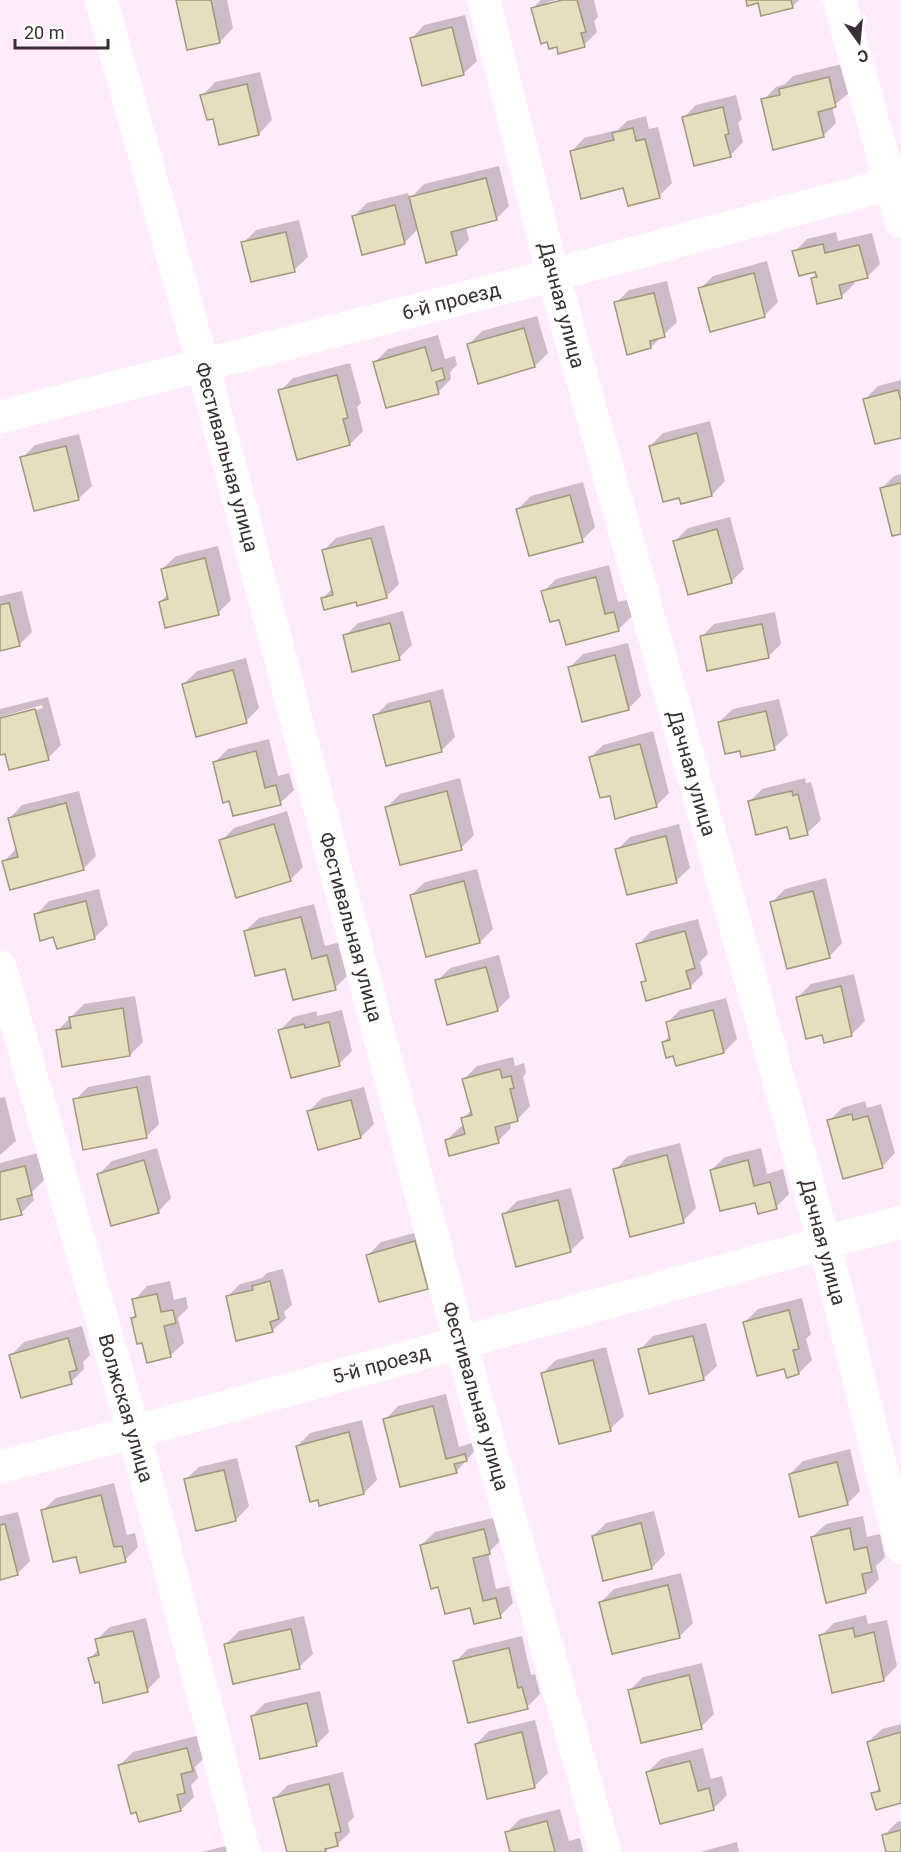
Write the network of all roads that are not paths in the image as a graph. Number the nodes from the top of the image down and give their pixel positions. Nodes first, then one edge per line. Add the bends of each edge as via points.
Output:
1 (101, 0) edge
2 (484, 0) edge
3 (839, 0) edge
4 (896, 182) edge
5 (901, 221) edge
6 (553, 275) junction
7 (203, 365) junction
8 (0, 417) edge
9 (0, 967) edge
10 (901, 1222) edge
11 (824, 1242) junction
12 (460, 1342) junction
13 (134, 1432) junction
14 (0, 1467) edge
15 (901, 1547) edge
16 (244, 1852) edge
17 (605, 1852) edge

1 - 7 street, Фестивальная улица
2 - 6 street, Дачная улица
3 - 4 street
4 - 5 street
4 - 6 street, 6-й проезд
6 - 7 street, 6-й проезд
6 - 11 street, Дачная улица
7 - 8 street, 6-й проезд
7 - 12 street, Фестивальная улица
9 - 13 street, Волжская улица
10 - 11 street, 5-й проезд
11 - 12 street, 5-й проезд
11 - 15 street, Дачная улица
12 - 13 street, 5-й проезд
12 - 17 street, Фестивальная улица
13 - 14 street, 5-й проезд
13 - 16 street, Волжская улица

